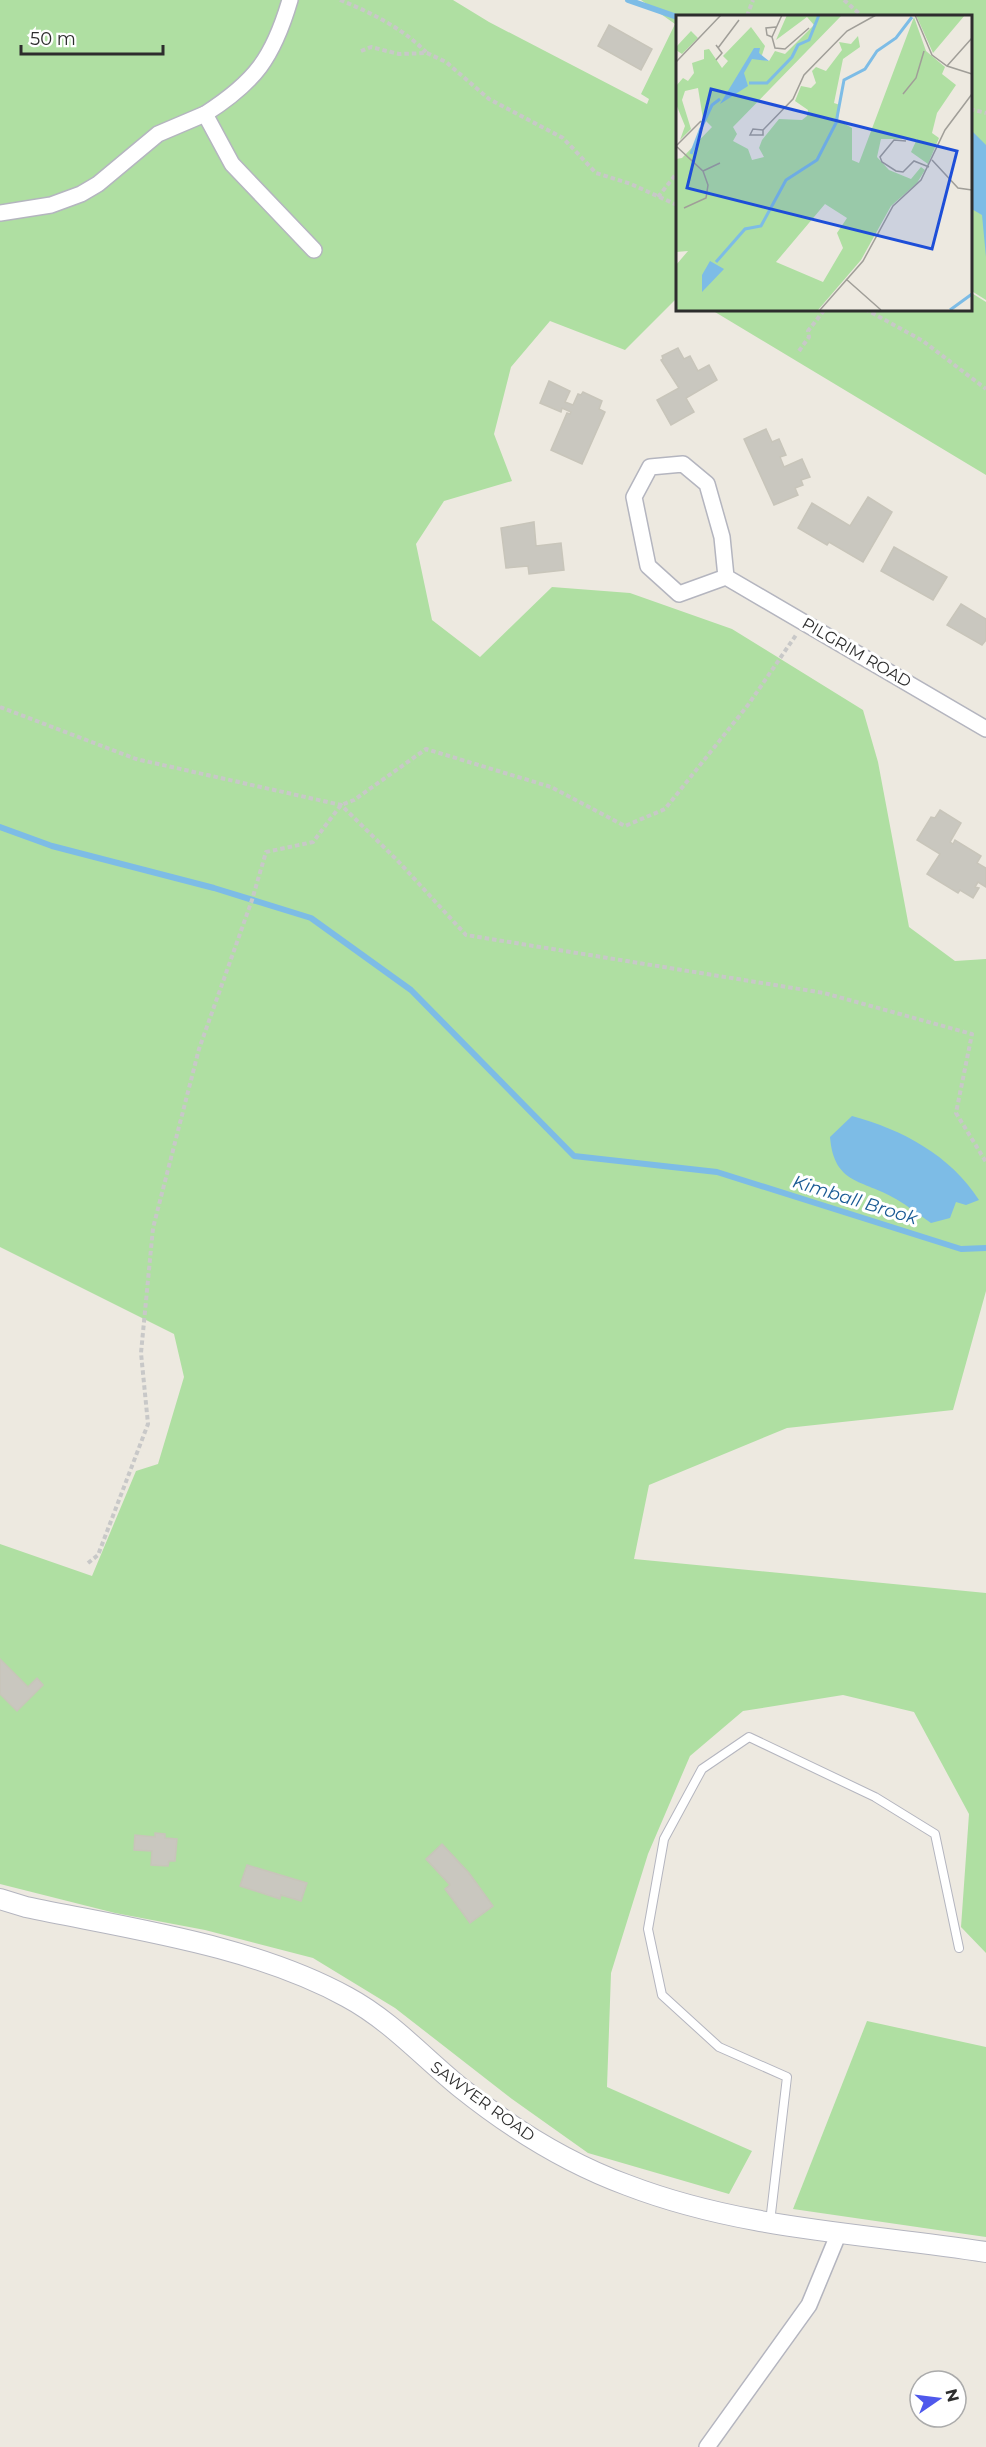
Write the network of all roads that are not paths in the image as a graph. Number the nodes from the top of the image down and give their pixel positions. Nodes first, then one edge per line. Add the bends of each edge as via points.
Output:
1 (290, 0) edge
2 (205, 114) junction
3 (0, 213) edge
4 (314, 250) dead end
5 (726, 577) junction
6 (986, 729) edge
7 (0, 1899) edge
8 (959, 1948) dead end
9 (770, 2224) junction
10 (838, 2235) junction
11 (986, 2252) edge
12 (707, 2447) edge

1 - 2 street via 282,29 267,58 246,85
2 - 3 street via 158,134 81,194 51,205
2 - 4 street via 232,164
5 - 5 street via 722,537 707,484 683,464 650,467 634,497 648,566 679,594
5 - 6 street, PILGRIM ROAD
7 - 9 street, SAWYER ROAD via 234,1952 313,1980 365,2008 464,2090 523,2133 572,2161 666,2199
8 - 9 lane via 934,1834 875,1797 749,1737 702,1769 664,1839 648,1929 662,1995 719,2047 787,2077
9 - 10 street, SAWYER ROAD
10 - 11 street, SAWYER ROAD
10 - 12 street via 809,2306

